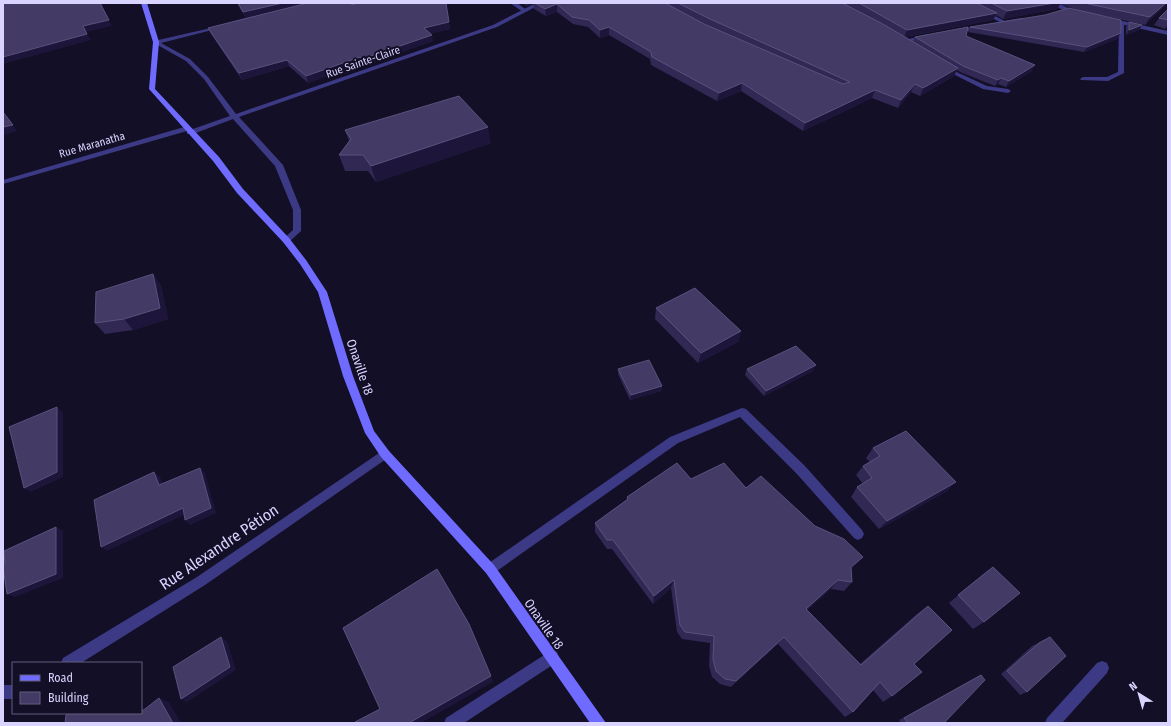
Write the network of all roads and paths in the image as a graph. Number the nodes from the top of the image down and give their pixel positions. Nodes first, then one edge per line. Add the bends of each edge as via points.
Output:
1 (144, 3) edge
2 (513, 3) edge
3 (540, 3) edge
4 (964, 3) edge
5 (1054, 3) edge
6 (1066, 10) junction
7 (525, 11) junction
8 (1055, 14) edge
9 (1084, 16) edge
10 (1099, 18) edge
11 (1027, 19) edge
12 (1004, 22) junction
13 (1121, 23) junction
14 (232, 24) edge
15 (951, 32) edge
16 (1168, 33) edge
17 (935, 34) edge
18 (156, 42) junction
19 (910, 45) edge
20 (935, 61) edge
21 (1083, 79) dead end
22 (1008, 91) dead end
23 (235, 117) junction
24 (188, 130) junction
25 (3, 182) edge
26 (286, 240) junction
27 (385, 454) junction
28 (858, 534) dead end
29 (490, 569) junction
30 (552, 657) junction
31 (70, 662) edge
32 (1102, 668) dead end
33 (451, 723) edge
34 (600, 723) edge
35 (1052, 723) edge

1 - 18 street, Onaville 18
2 - 7 street
3 - 7 street, Rue Sainte-Claire
4 - 12 street
5 - 6 street
6 - 8 street
6 - 9 street
7 - 23 street, Rue Sainte-Claire via 495,26
10 - 13 street
11 - 12 street
12 - 15 street
13 - 16 street
13 - 21 street via 1120,73 1108,79
14 - 18 street
17 - 19 street via 901,39
18 - 23 street via 188,60 206,78
18 - 24 street, Onaville 18 via 152,89
20 - 22 street via 985,88
23 - 24 street, Rue Sainte-Claire
23 - 26 street via 279,165 297,210 297,231
24 - 25 street, Rue Maranatha
24 - 26 street, Onaville 18
26 - 27 street, Onaville 18 via 322,292 348,376 370,433
27 - 29 street, Onaville 18
27 - 31 street, Rue Alexandre Pétion via 201,581
28 - 29 street via 801,470 742,412 674,440
29 - 30 street, Onaville 18
30 - 33 street
30 - 34 street, Onaville 18
32 - 35 street

